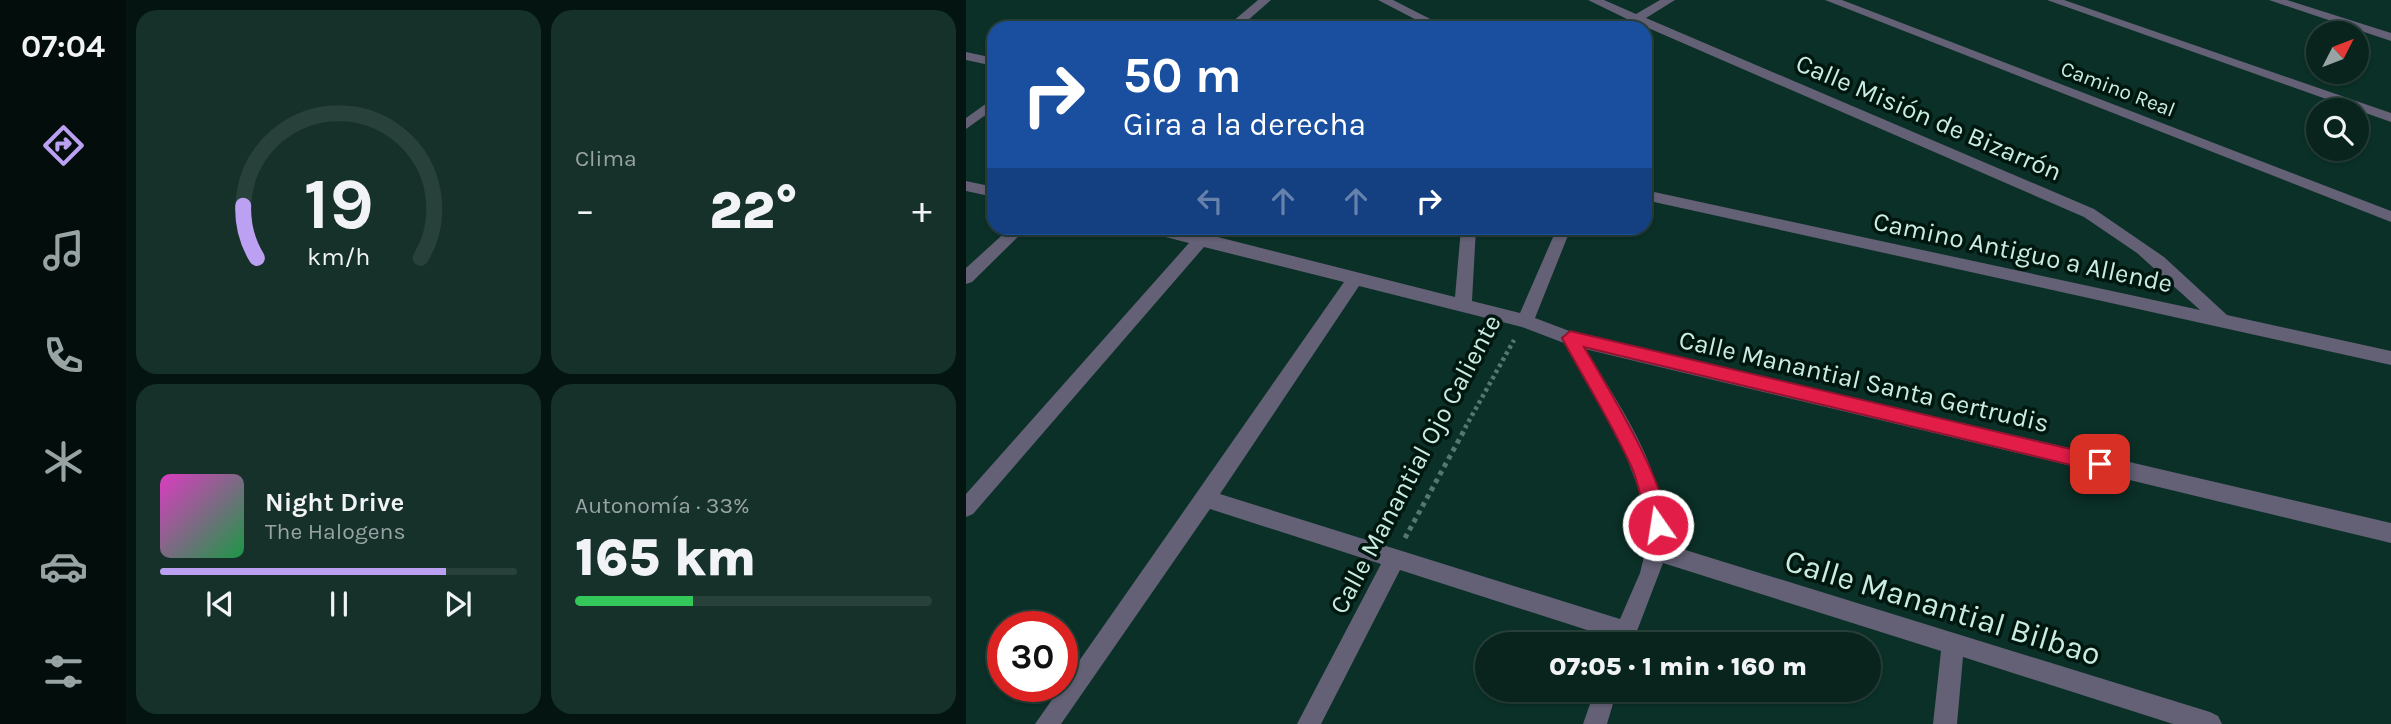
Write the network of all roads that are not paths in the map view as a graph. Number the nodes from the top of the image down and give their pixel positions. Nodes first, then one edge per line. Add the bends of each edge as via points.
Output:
1 (1265, 0) edge
2 (1384, 0) edge
3 (1594, 0) edge
4 (1669, 0) edge
5 (1830, 0) edge
6 (2053, 0) edge
7 (2275, 0) edge
8 (1240, 21) edge
9 (1428, 21) edge
10 (1630, 21) edge
11 (1636, 21) edge
12 (1652, 31) edge
13 (2391, 37) edge
14 (966, 56) edge
15 (987, 60) edge
16 (987, 108) edge
17 (2391, 118) edge
18 (966, 125) edge
19 (966, 186) edge
20 (987, 190) edge
21 (1652, 197) edge
22 (2391, 217) edge
23 (1012, 235) edge
24 (1181, 235) edge
25 (1468, 235) edge
26 (1561, 235) edge
27 (1202, 240) junction
28 (966, 278) edge
29 (1356, 279) junction
30 (1463, 306) junction
31 (2220, 319) junction
32 (1525, 321) junction
33 (1570, 338) junction
34 (2391, 358) edge
35 (1206, 499) junction
36 (966, 508) edge
37 (2391, 533) edge
38 (1656, 551) junction
39 (1395, 558) junction
40 (1606, 632) edge
41 (1625, 632) edge
42 (1953, 642) junction
43 (1602, 702) edge
44 (1047, 724) edge
45 (1309, 724) edge
46 (1595, 724) edge
47 (1945, 724) edge
48 (2210, 724) edge

1 - 8 street
2 - 9 street
3 - 10 street, Calle Misión de Bizarrón
4 - 11 street
5 - 22 street, Camino Real
6 - 17 street
7 - 13 street
12 - 31 street, Calle Misión de Bizarrón via 2089,213 2154,256
14 - 15 street
16 - 18 street
19 - 20 street
21 - 31 street, Camino Antiguo a Allende
23 - 28 street
24 - 27 street
25 - 30 street
26 - 32 street, Calle Manantial Ojo Caliente
27 - 29 street
27 - 36 street
29 - 30 street
29 - 35 street
30 - 32 street
31 - 34 street, Camino Antiguo a Allende
32 - 33 street, Calle Manantial Santa Gertrudis
33 - 37 street, Calle Manantial Santa Gertrudis
33 - 38 street via 1642,470 1658,525
35 - 39 street
35 - 44 street
38 - 41 street
38 - 42 street, Calle Manantial Bilbao
39 - 40 street
39 - 45 street, Calle Manantial Ojo Caliente
42 - 47 street
42 - 48 street, Calle Manantial Bilbao
43 - 46 street

